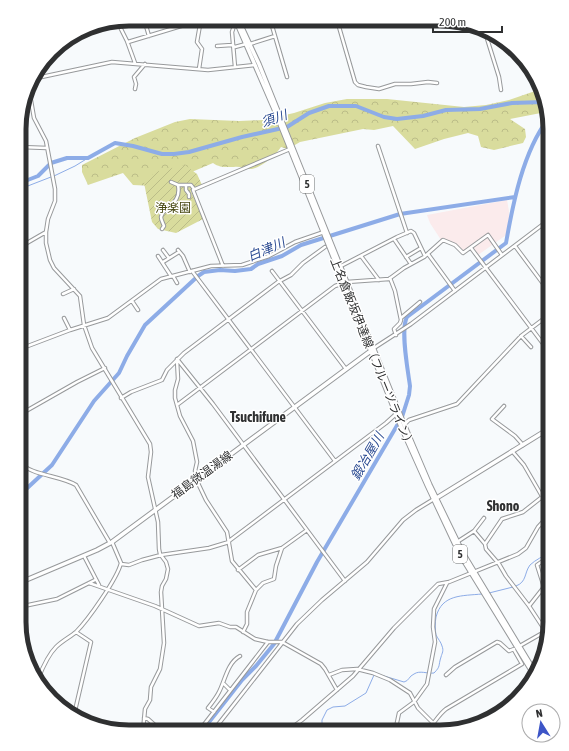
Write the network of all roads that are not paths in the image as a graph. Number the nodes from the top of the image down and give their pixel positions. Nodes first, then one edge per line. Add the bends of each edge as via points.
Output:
1 (120, 26) edge
2 (146, 26) edge
3 (182, 26) edge
4 (200, 26) edge
5 (234, 26) edge
6 (238, 26) edge
7 (241, 26) edge
8 (272, 26) edge
9 (339, 26) edge
10 (149, 36) junction
11 (275, 36) junction
12 (487, 38) edge
13 (128, 42) junction
14 (248, 44) junction
15 (217, 46) dead end
16 (233, 46) junction
17 (135, 63) junction
18 (146, 64) junction
19 (257, 64) junction
20 (235, 68) junction
21 (199, 69) junction
22 (40, 77) edge
23 (287, 77) dead end
24 (437, 83) dead end
25 (135, 89) dead end
26 (501, 90) dead end
27 (31, 99) edge
28 (286, 136) junction
29 (378, 146) dead end
30 (26, 148) edge
31 (47, 148) junction
32 (290, 149) junction
33 (171, 182) dead end
34 (178, 185) junction
35 (186, 185) junction
36 (194, 189) junction
37 (188, 197) dead end
38 (543, 224) edge
39 (162, 229) dead end
40 (46, 232) junction
41 (407, 232) junction
42 (325, 233) junction
43 (394, 238) junction
44 (26, 243) edge
45 (328, 245) junction
46 (515, 246) junction
47 (421, 248) junction
48 (471, 248) junction
49 (163, 250) dead end
50 (426, 255) junction
51 (502, 255) junction
52 (158, 256) dead end
53 (361, 256) junction
54 (406, 257) junction
55 (169, 258) junction
56 (163, 262) junction
57 (411, 264) junction
58 (223, 266) junction
59 (340, 266) junction
60 (486, 268) junction
61 (272, 271) dead end
62 (191, 272) junction
63 (172, 276) junction
64 (390, 278) junction
65 (379, 280) junction
66 (280, 282) junction
67 (177, 283) dead end
68 (345, 283) junction
69 (543, 284) edge
70 (74, 289) junction
71 (455, 291) junction
72 (63, 294) dead end
73 (132, 301) junction
74 (420, 302) dead end
75 (138, 310) dead end
76 (302, 311) junction
77 (64, 318) dead end
78 (401, 319) junction
79 (543, 319) edge
80 (229, 320) junction
81 (84, 325) junction
82 (531, 328) junction
83 (70, 330) junction
84 (396, 335) junction
85 (521, 336) junction
86 (543, 344) edge
87 (26, 347) edge
88 (531, 347) dead end
89 (373, 349) junction
90 (251, 350) junction
91 (177, 359) junction
92 (105, 368) junction
93 (346, 369) junction
94 (200, 388) junction
95 (121, 398) junction
96 (177, 404) junction
97 (504, 406) dead end
98 (294, 408) junction
99 (26, 412) edge
100 (398, 413) junction
101 (403, 425) junction
102 (543, 432) edge
103 (523, 445) junction
104 (243, 446) junction
105 (512, 451) junction
106 (335, 461) junction
107 (26, 468) edge
108 (196, 479) junction
109 (542, 497) joint
110 (435, 498) junction
111 (284, 500) junction
112 (155, 510) junction
113 (484, 518) dead end
114 (543, 522) edge
115 (307, 530) junction
116 (474, 531) junction
117 (229, 541) junction
118 (457, 542) junction
119 (111, 543) junction
120 (485, 544) junction
121 (282, 548) junction
122 (161, 555) junction
123 (84, 556) junction
124 (543, 561) edge
125 (498, 563) junction
126 (121, 564) junction
127 (238, 570) junction
128 (472, 573) junction
129 (26, 580) edge
130 (95, 580) junction
131 (345, 581) junction
132 (89, 583) junction
133 (447, 583) junction
134 (543, 583) edge
135 (99, 586) junction
136 (543, 588) edge
137 (107, 590) junction
138 (256, 590) junction
139 (26, 606) edge
140 (529, 606) junction
141 (162, 610) junction
142 (543, 627) edge
143 (76, 632) junction
144 (243, 632) junction
145 (542, 633) edge
146 (270, 642) junction
147 (282, 642) junction
148 (517, 648) junction
149 (520, 655) junction
150 (240, 656) dead end
151 (532, 668) edge
152 (360, 669) junction
153 (530, 670) edge
154 (40, 673) edge
155 (329, 675) junction
156 (446, 676) dead end
157 (224, 683) junction
158 (230, 690) junction
159 (337, 690) junction
160 (414, 702) junction
161 (75, 710) edge
162 (214, 712) junction
163 (144, 718) junction
164 (434, 724) joint
165 (143, 725) edge
166 (155, 725) edge
167 (205, 725) edge
168 (218, 725) edge
169 (295, 725) edge
170 (396, 725) edge

1 - 13 street
2 - 10 street
3 - 10 street
4 - 21 street via 197,41 202,49
5 - 16 street
6 - 14 main road, 上名倉飯坂伊達線（フルーツライン） / 5
7 - 14 main road, 上名倉飯坂伊達線（フルーツライン） / 5
8 - 11 street
9 - 24 street via 358,85 379,89 395,84
10 - 13 street
11 - 14 street
11 - 23 street
12 - 26 street
13 - 17 street
14 - 16 street
14 - 19 main road, 上名倉飯坂伊達線（フルーツライン） / 5
15 - 16 street
16 - 20 street
17 - 18 street
17 - 22 street via 112,62
18 - 21 street
18 - 25 street via 134,77
19 - 20 street
19 - 28 main road, 上名倉飯坂伊達線（フルーツライン） / 5
20 - 21 street
27 - 31 street via 34,118
28 - 32 main road, 上名倉飯坂伊達線（フルーツライン） / 5
28 - 42 main road, 上名倉飯坂伊達線（フルーツライン） / 5
29 - 41 street
30 - 31 street
31 - 40 street via 55,200
32 - 36 street
32 - 42 main road, 上名倉飯坂伊達線（フルーツライン） / 5
33 - 34 street
34 - 35 street
34 - 39 street via 177,198 162,215
35 - 36 street via 191,185
35 - 37 street
36 - 58 street
38 - 46 street
40 - 44 street
40 - 70 street via 51,265
41 - 43 street
41 - 47 street via 413,232
42 - 45 main road, 上名倉飯坂伊達線（フルーツライン） / 5
42 - 58 street via 295,242 266,257 239,265
43 - 53 street
43 - 54 street
45 - 59 main road, 上名倉飯坂伊達線（フルーツライン） / 5
45 - 66 street
45 - 68 main road, 上名倉飯坂伊達線（フルーツライン） / 5
46 - 51 street
46 - 69 street
47 - 50 street
47 - 54 street
48 - 50 street via 463,252 444,240
48 - 51 street via 488,235
48 - 60 street
49 - 55 street
50 - 57 street
50 - 71 street
51 - 60 street
52 - 56 street
53 - 59 street
53 - 65 street
54 - 57 street
55 - 56 street
55 - 62 street via 178,251
56 - 63 street
57 - 64 street
58 - 62 street via 211,266
59 - 68 main road, 上名倉飯坂伊達線（フルーツライン） / 5
60 - 71 street
60 - 82 street
61 - 66 street
62 - 63 street
62 - 80 street
63 - 67 street
63 - 73 street via 156,281
64 - 65 street
64 - 78 street
65 - 68 street
66 - 76 street
66 - 80 street
68 - 76 street via 333,288
68 - 89 main road, 上名倉飯坂伊達線（フルーツライン） / 5
70 - 72 street
70 - 81 street via 80,299
71 - 84 street
73 - 75 street
73 - 81 street via 108,318
74 - 78 street
76 - 90 street
76 - 93 street
77 - 83 street
78 - 84 street via 394,330
79 - 82 street
80 - 90 street
80 - 91 street
81 - 83 street
81 - 92 street via 92,348
82 - 85 street
82 - 86 street
83 - 87 street
84 - 89 street
85 - 88 street
85 - 101 street via 457,404 410,420
89 - 93 main road, 福島微温湯線
89 - 100 main road, 上名倉飯坂伊達線（フルーツライン） / 5
90 - 94 street
90 - 98 street
91 - 94 street
91 - 95 street via 161,381
91 - 96 street
92 - 95 street
92 - 99 street
93 - 98 main road, 福島微温湯線
94 - 96 street
94 - 104 street
95 - 112 street via 150,444 148,477
96 - 108 street via 180,416 193,441 197,462
97 - 103 street via 492,419
98 - 104 main road, 福島微温湯線
98 - 106 street
100 - 101 main road, 上名倉飯坂伊達線（フルーツライン） / 5
100 - 106 street
101 - 110 main road, 上名倉飯坂伊達線（フルーツライン） / 5
102 - 103 main road
103 - 105 main road
104 - 108 main road, 福島微温湯線
104 - 111 street
105 - 109 street via 524,465
105 - 110 main road
106 - 111 street
107 - 119 street via 76,485
108 - 112 main road, 福島微温湯線
108 - 117 street via 206,500 227,530
109 - 120 street via 523,512 502,519
110 - 118 main road, 上名倉飯坂伊達線（フルーツライン） / 5
110 - 128 main road, 上名倉飯坂伊達線（フルーツライン） / 5 via 459,553
110 - 131 street via 403,520 373,556
111 - 115 street
111 - 117 street
112 - 119 main road, 福島微温湯線
112 - 122 street
113 - 116 street
114 - 125 street via 523,550
115 - 121 street
115 - 131 street
116 - 118 street
116 - 120 street
117 - 122 street via 209,548
117 - 127 street via 231,559
118 - 128 main road, 上名倉飯坂伊達線（フルーツライン） / 5
119 - 123 main road, 福島微温湯線
119 - 126 street
120 - 125 street
121 - 127 street via 259,554
121 - 138 street via 274,579 263,583
122 - 126 street via 128,565
122 - 141 street via 168,569 162,590
123 - 129 main road, 福島微温湯線
123 - 130 street
124 - 134 street via 538,564
125 - 128 street
125 - 140 street
126 - 137 street
127 - 138 street
128 - 133 street
128 - 148 main road, 上名倉飯坂伊達線（フルーツライン） / 5
130 - 132 street
130 - 135 street
131 - 147 street via 306,615
132 - 135 street
132 - 139 street via 57,599
133 - 152 street via 438,584 394,628
133 - 160 street via 435,607 434,644 428,678 424,689
135 - 137 street
136 - 140 street
137 - 141 street
137 - 143 street
138 - 144 street
140 - 142 street
141 - 144 street via 199,626 219,623
141 - 163 street via 163,654 160,669 151,687
143 - 154 street via 53,650
143 - 161 street via 91,642
144 - 146 street via 255,639
145 - 148 street
146 - 147 street
146 - 158 street
147 - 155 street via 321,664
147 - 168 street
148 - 149 main road, 上名倉飯坂伊達線（フルーツライン） / 5
148 - 151 main road, 上名倉飯坂伊達線（フルーツライン） / 5
148 - 156 street via 509,651 497,642 455,667
149 - 153 main road, 上名倉飯坂伊達線（フルーツライン） / 5
149 - 164 street via 522,664 446,709
150 - 157 street via 235,659
152 - 155 street via 342,670
152 - 159 street
152 - 160 street via 396,683 410,693
155 - 159 street
157 - 158 street
157 - 162 street via 208,708
158 - 162 street
159 - 169 street
160 - 164 street
160 - 170 street via 399,713
162 - 167 street
163 - 165 street
163 - 166 street

